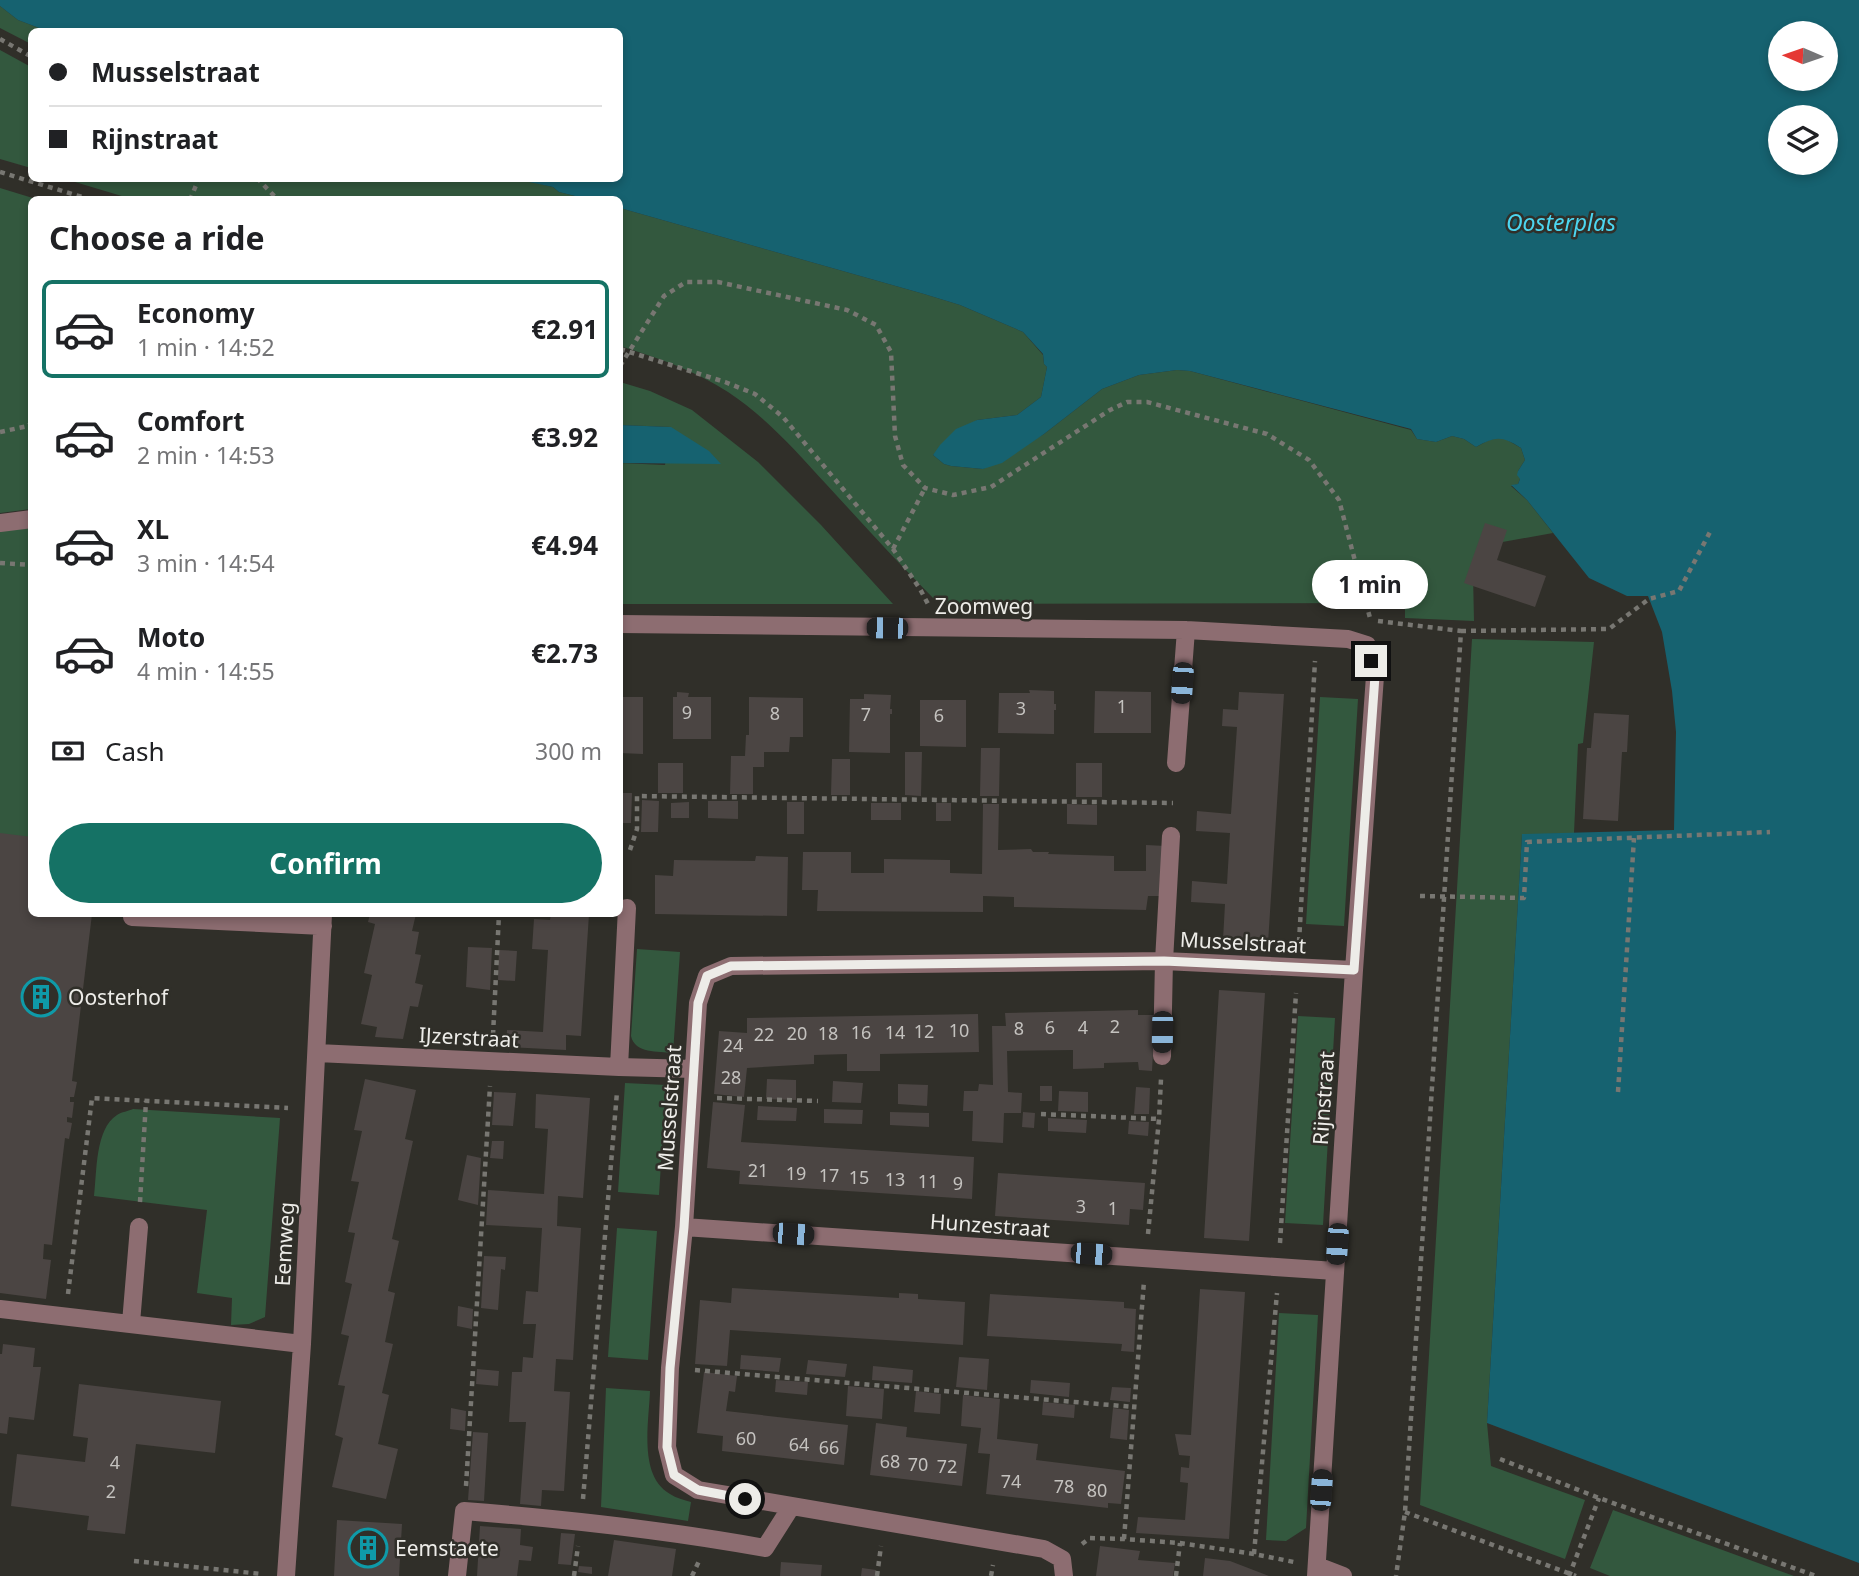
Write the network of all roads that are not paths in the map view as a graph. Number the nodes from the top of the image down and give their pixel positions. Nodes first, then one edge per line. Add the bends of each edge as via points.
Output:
1 (28, 520) edge
2 (0, 523) edge
3 (623, 624) edge
4 (1186, 630) junction
5 (1348, 639) joint
6 (1176, 763) dead end
7 (1171, 836) road end
8 (627, 908) dead end
9 (132, 917) dead end
10 (323, 920) edge
11 (1164, 961) junction
12 (1354, 970) junction
13 (317, 1053) junction
14 (1162, 1056) road end
15 (619, 1067) junction
16 (694, 1069) junction
17 (139, 1227) road end
18 (684, 1227) junction
19 (1335, 1271) junction
20 (0, 1309) edge
21 (131, 1324) junction
22 (302, 1344) junction
23 (791, 1507) junction
24 (1063, 1568) edge
25 (1316, 1571) edge
26 (278, 1575) edge
27 (457, 1576) edge
28 (1343, 1576) edge

1 - 2 street
3 - 4 street, Zoomweg
4 - 5 street, Zoomweg
4 - 6 street
5 - 12 street, Rijnstraat via 1367,645 1375,676
7 - 11 street
8 - 15 street
9 - 10 street
10 - 13 street, Eemweg
11 - 12 street, Musselstraat
11 - 14 street
11 - 16 street, Musselstraat via 731,966 707,976 698,1003
12 - 19 street, Rijnstraat
13 - 15 street, IJzerstraat
13 - 22 street, Eemweg
15 - 16 street, IJzerstraat
16 - 18 street, Musselstraat
17 - 21 street
18 - 19 street, Hunzestraat
18 - 23 street, Musselstraat via 670,1368 667,1447 674,1475 698,1490
19 - 25 street, Rijnstraat
20 - 21 street
21 - 22 street
22 - 26 street, Eemweg
23 - 24 street, Musselstraat via 1044,1549
23 - 27 street via 765,1548 581,1521 464,1511
25 - 28 street

